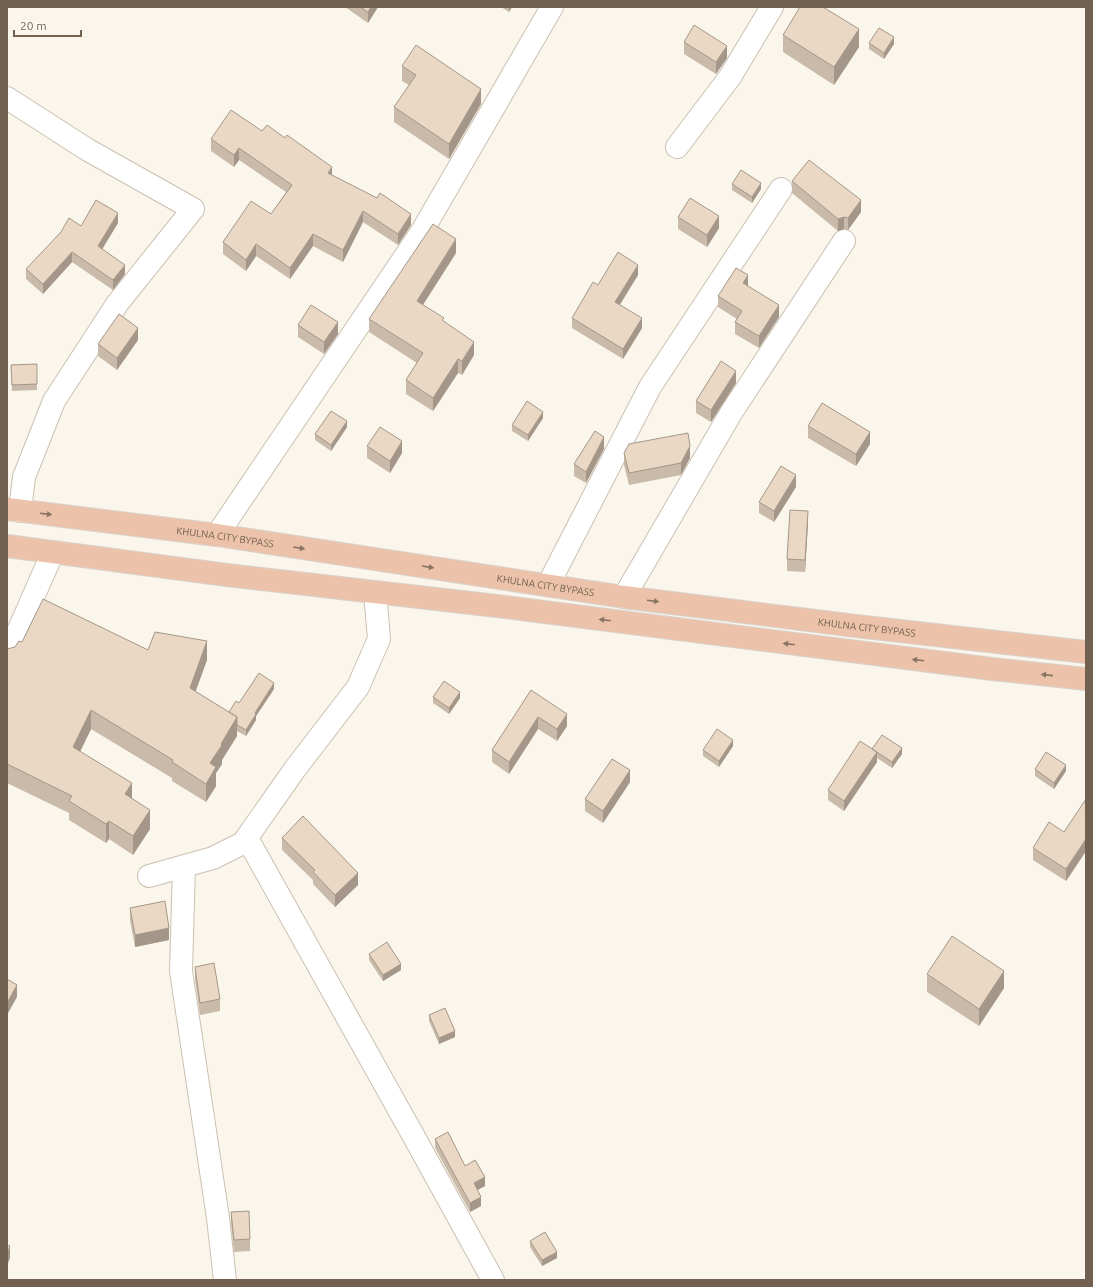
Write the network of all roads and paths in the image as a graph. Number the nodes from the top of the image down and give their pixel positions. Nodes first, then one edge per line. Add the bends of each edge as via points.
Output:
1 (552, 7) edge
2 (772, 7) edge
3 (7, 98) edge
4 (677, 147) dead end
5 (781, 189) dead end
6 (844, 242) dead end
7 (14, 510) edge
8 (217, 535) junction
9 (7, 546) edge
10 (53, 552) junction
11 (548, 586) junction
12 (375, 592) junction
13 (624, 597) junction
14 (1086, 652) edge
15 (7, 656) edge
16 (1086, 679) edge
17 (247, 838) junction
18 (184, 866) junction
19 (149, 876) dead end
20 (225, 1280) edge
21 (493, 1280) edge

1 - 8 street via 421,233
2 - 4 street via 730,77
3 - 7 street via 88,150 193,209 117,304 54,401
5 - 11 street via 650,386
6 - 13 street via 731,413
7 -> 8 highway, KHULNA CITY BYPASS
8 -> 11 highway, KHULNA CITY BYPASS
9 - 10 highway
10 - 12 highway
10 - 15 street
11 - 13 highway, KHULNA CITY BYPASS
16 -> 12 highway via 977,668
12 - 17 street via 379,640 358,687 295,769
13 -> 14 highway, KHULNA CITY BYPASS
17 - 18 street via 243,843 213,858
17 - 21 street
18 - 19 street
18 - 20 street via 180,971 218,1218

